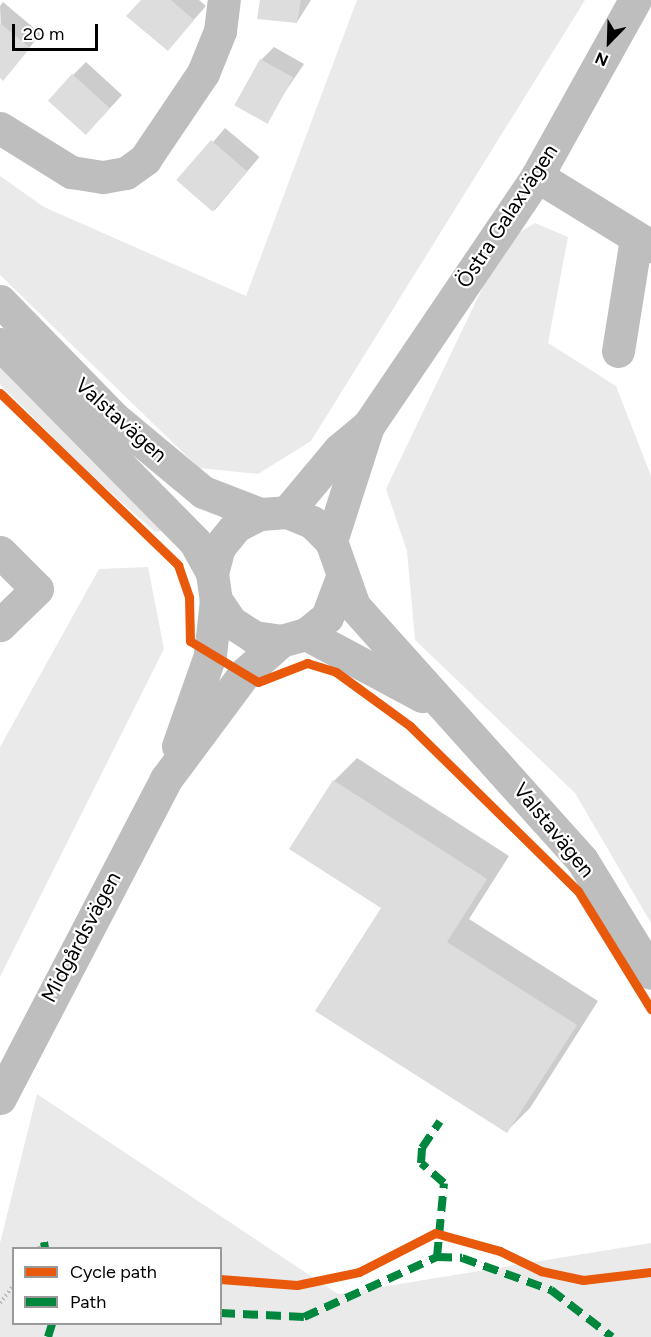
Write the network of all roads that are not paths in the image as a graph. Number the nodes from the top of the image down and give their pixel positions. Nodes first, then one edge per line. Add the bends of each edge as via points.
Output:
1 (224, 0) edge
2 (635, 0) edge
3 (0, 128) edge
4 (537, 176) junction
5 (643, 243) edge
6 (0, 301) edge
7 (0, 344) edge
8 (618, 351) dead end
9 (368, 426) junction
10 (273, 513) junction
11 (331, 541) junction
12 (0, 552) edge
13 (342, 577) junction
14 (214, 587) junction
15 (0, 626) edge
16 (293, 637) junction
17 (436, 704) junction
18 (166, 779) junction
19 (651, 973) edge
20 (0, 1098) edge

1 - 3 street via 220,31 203,73 146,159 126,173 103,177 71,172
2 - 4 street, Östra Galaxvägen
4 - 5 street
4 - 9 street, Östra Galaxvägen
5 - 8 street
6 - 10 street, Valstavägen via 114,418 194,485
7 - 14 street, Valstavägen via 195,542
9 - 10 street, Östra Galaxvägen
9 - 11 street, Östra Galaxvägen
10 - 11 street, Valstavägen via 312,522
10 - 14 street via 236,526 219,547
11 - 13 street, Valstavägen
12 - 15 street via 37,590
13 - 16 street via 327,616
13 - 17 street, Valstavägen via 354,606
14 - 16 street, Valstavägen via 231,622 246,632
14 - 18 street, Midgårdsvägen via 210,655
16 - 17 street, Valstavägen
16 - 18 street, Midgårdsvägen via 244,674
17 - 19 street, Valstavägen via 500,763 582,860
18 - 20 street, Midgårdsvägen

